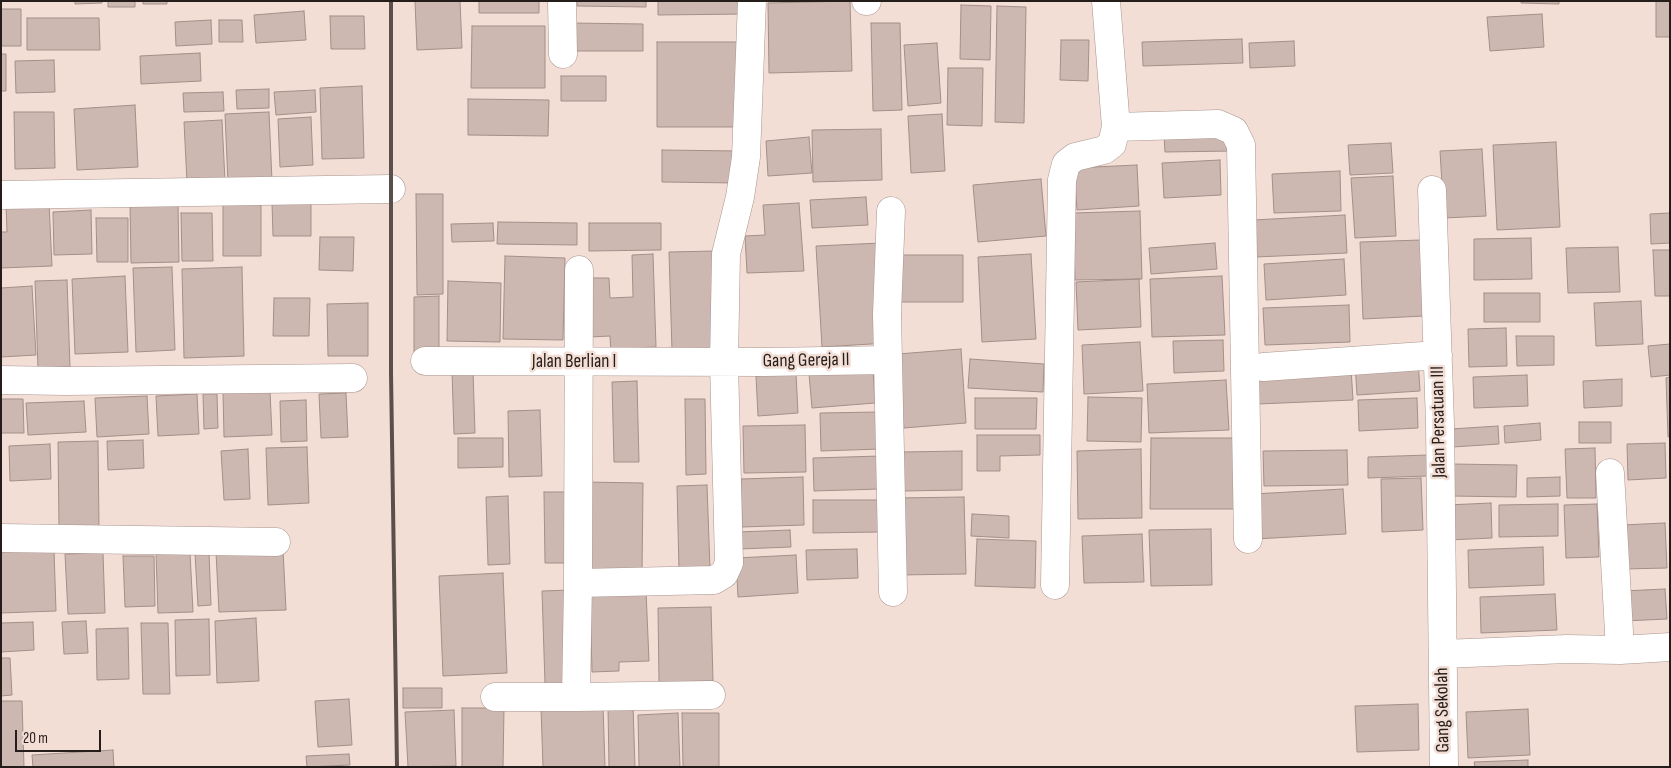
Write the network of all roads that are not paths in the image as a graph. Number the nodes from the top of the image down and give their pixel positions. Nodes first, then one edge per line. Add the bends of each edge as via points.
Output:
1 (562, 1) edge
2 (752, 1) edge
3 (1106, 1) edge
4 (563, 54) dead end
5 (1116, 127) junction
6 (391, 189) dead end
7 (1432, 190) dead end
8 (1, 195) edge
9 (891, 211) dead end
10 (579, 270) dead end
11 (1438, 355) junction
12 (888, 360) junction
13 (425, 361) dead end
14 (579, 362) junction
15 (724, 362) junction
16 (1264, 367) dead end
17 (353, 378) dead end
18 (1, 380) edge
19 (1610, 473) dead end
20 (1, 538) edge
21 (1248, 539) dead end
22 (276, 542) dead end
23 (578, 583) junction
24 (1055, 585) dead end
25 (894, 592) dead end
26 (1670, 647) edge
27 (1620, 650) junction
28 (1443, 654) junction
29 (711, 695) dead end
30 (495, 697) dead end
31 (576, 697) junction
32 (1444, 767) edge

1 - 4 street
2 - 15 street via 746,157 726,254
3 - 5 street
5 - 21 street via 1218,124 1234,131 1241,145
5 - 24 street via 1112,144 1104,150 1075,157 1066,164 1062,180
6 - 8 street
7 - 11 street, Jalan Persatuan III
9 - 12 street
10 - 14 street
11 - 16 street
11 - 28 street, Jalan Persatuan III
12 - 15 street, Gang Gereja II
12 - 25 street
13 - 14 street, Jalan Berlian I
14 - 15 street, Jalan Berlian I
14 - 23 street
15 - 23 street via 729,563 724,574 714,580
17 - 18 street
19 - 27 street
20 - 22 street
23 - 31 street
26 - 27 street
27 - 28 street
28 - 32 street, Gang Sekolah
29 - 31 street
30 - 31 street

